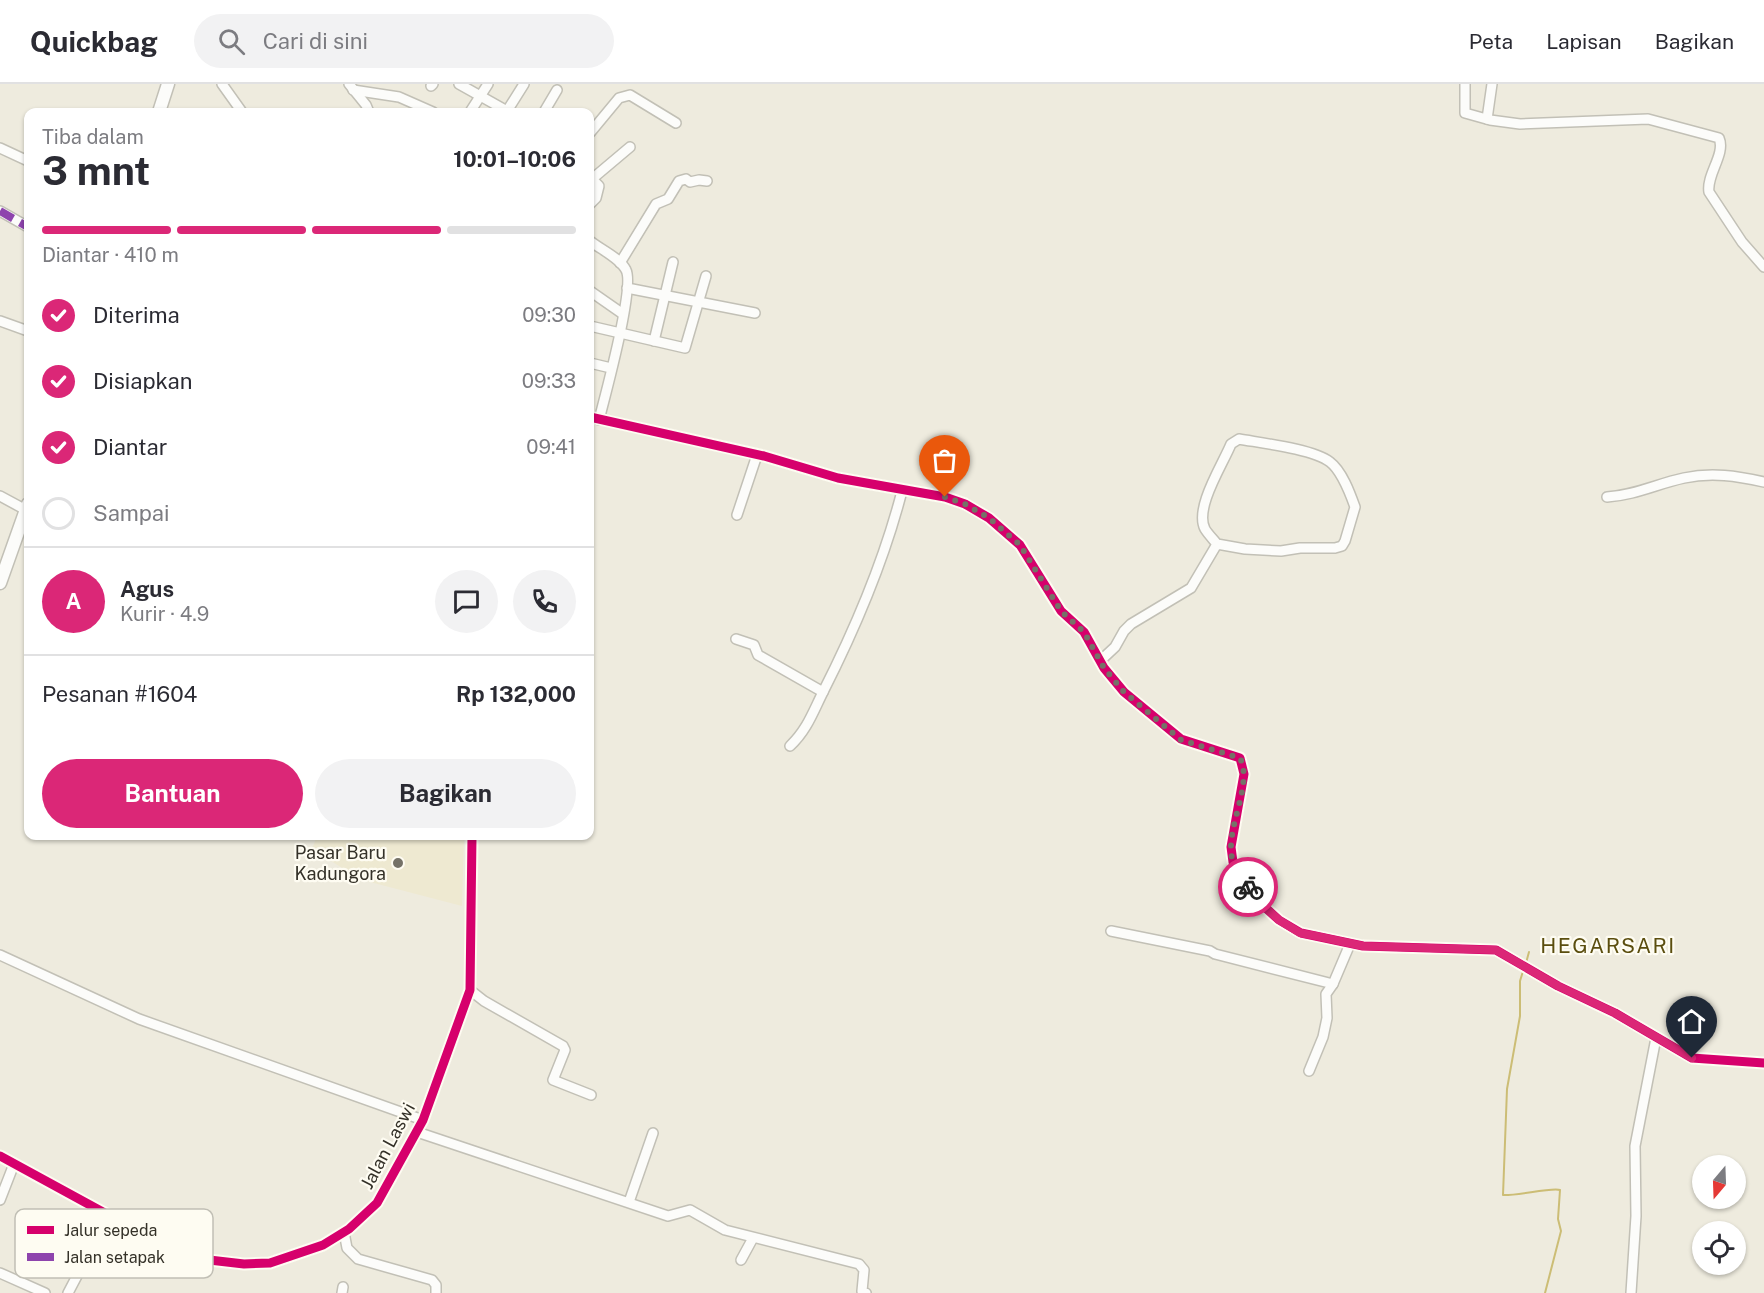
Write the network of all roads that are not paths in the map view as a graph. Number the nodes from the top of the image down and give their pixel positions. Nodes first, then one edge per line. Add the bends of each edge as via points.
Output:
1 (168, 84) edge
2 (222, 84) edge
3 (459, 84) edge
4 (488, 84) edge
5 (524, 84) edge
6 (1465, 84) edge
7 (1492, 84) edge
8 (351, 87) edge
9 (557, 90) dead end
10 (480, 96) junction
11 (160, 108) edge
12 (239, 108) edge
13 (367, 108) edge
14 (424, 108) edge
15 (472, 108) edge
16 (501, 108) edge
17 (510, 108) edge
18 (546, 108) edge
19 (1487, 119) junction
20 (676, 123) dead end
21 (594, 128) edge
22 (0, 147) edge
23 (630, 147) dead end
24 (24, 159) edge
25 (594, 176) edge
26 (594, 181) edge
27 (707, 182) dead end
28 (594, 198) edge
29 (1, 215) edge
30 (24, 225) edge
31 (594, 244) edge
32 (673, 262) dead end
33 (620, 263) junction
34 (1764, 267) edge
35 (706, 276) dead end
36 (627, 288) junction
37 (594, 294) edge
38 (665, 294) junction
39 (701, 302) junction
40 (755, 313) dead end
41 (623, 314) junction
42 (0, 321) edge
43 (594, 327) edge
44 (24, 330) edge
45 (619, 333) junction
46 (654, 341) junction
47 (594, 364) edge
48 (611, 368) junction
49 (594, 419) edge
50 (757, 455) junction
51 (1764, 482) edge
52 (902, 491) junction
53 (0, 496) edge
54 (1606, 497) dead end
55 (24, 510) edge
56 (737, 515) dead end
57 (24, 520) edge
58 (1217, 544) junction
59 (0, 583) edge
60 (736, 639) dead end
61 (1101, 662) junction
62 (823, 692) junction
63 (790, 746) dead end
64 (472, 840) edge
65 (1111, 931) dead end
66 (1350, 944) junction
67 (0, 955) edge
68 (1333, 984) junction
69 (470, 990) junction
70 (1656, 1038) junction
71 (1764, 1063) edge
72 (1309, 1071) dead end
73 (591, 1095) dead end
74 (423, 1120) junction
75 (417, 1132) junction
76 (653, 1133) dead end
77 (0, 1156) edge
78 (14, 1164) junction
79 (0, 1200) edge
80 (629, 1202) junction
81 (98, 1209) edge
82 (344, 1232) junction
83 (753, 1238) junction
84 (213, 1260) edge
85 (741, 1260) dead end
86 (0, 1273) edge
87 (76, 1278) edge
88 (45, 1293) edge
89 (68, 1293) edge
90 (436, 1293) edge
91 (866, 1293) edge
92 (1631, 1293) edge

1 - 11 main road
2 - 12 street
3 - 10 street
4 - 10 street
5 - 17 street
6 - 19 street via 1465,113
7 - 19 street
8 - 13 street
8 - 14 street via 399,96
9 - 18 street
10 - 15 street
10 - 16 street
19 - 34 street via 1520,124 1648,119 1719,138 1721,146 1709,192
20 - 21 street via 625,95
22 - 24 street
23 - 25 street
26 - 28 street via 598,193
27 - 33 street via 679,181 668,199 656,204
29 - 30 street
31 - 33 street
32 - 38 street
33 - 36 street via 627,272
35 - 39 street
36 - 38 street
36 - 41 street
37 - 41 street
38 - 39 street
38 - 46 street
39 - 40 street
39 - 46 street via 685,348
41 - 45 street
42 - 44 street
43 - 45 street
45 - 46 street
45 - 48 street
47 - 48 street
48 - 49 street
49 - 50 street
50 - 52 street
50 - 56 street
51 - 54 street via 1715,474 1685,477 1630,495
52 - 61 street via 945,497 989,518 1020,545 1061,611 1084,632
52 - 62 street via 868,596
53 - 55 street
57 - 59 main road
58 - 58 street via 1281,551 1335,548 1345,541 1355,507 1328,461 1287,447 1239,439 1232,444 1206,499 1204,528
58 - 61 street via 1191,588 1131,624
60 - 62 street via 754,645 758,655
61 - 66 street via 1124,692 1181,740 1240,758 1244,774 1231,847 1233,862 1257,900 1279,920 1300,933
62 - 63 street via 807,726
64 - 69 street, Jalan Laswi
65 - 68 street via 1206,950
66 - 68 street
66 - 70 street via 1496,950
67 - 74 street via 139,1019
68 - 72 street via 1324,1001 1327,1018 1323,1037
69 - 73 street via 563,1046 565,1050 553,1080
69 - 74 street, Jalan Laswi
70 - 71 street via 1692,1058
70 - 92 street via 1635,1146
74 - 75 street, Jalan Laswi
75 - 80 street
75 - 82 street, Jalan Laswi via 377,1203
76 - 80 street
77 - 78 street, Jalan Laswi
78 - 79 street
78 - 81 street, Jalan Laswi
80 - 83 street via 668,1216 690,1210 717,1227
82 - 84 street, Jalan Laswi via 323,1245 270,1263
82 - 90 street via 347,1248 358,1259 425,1277 436,1285
83 - 85 street
83 - 91 street via 859,1264 864,1270 862,1291
86 - 88 street
87 - 89 street

